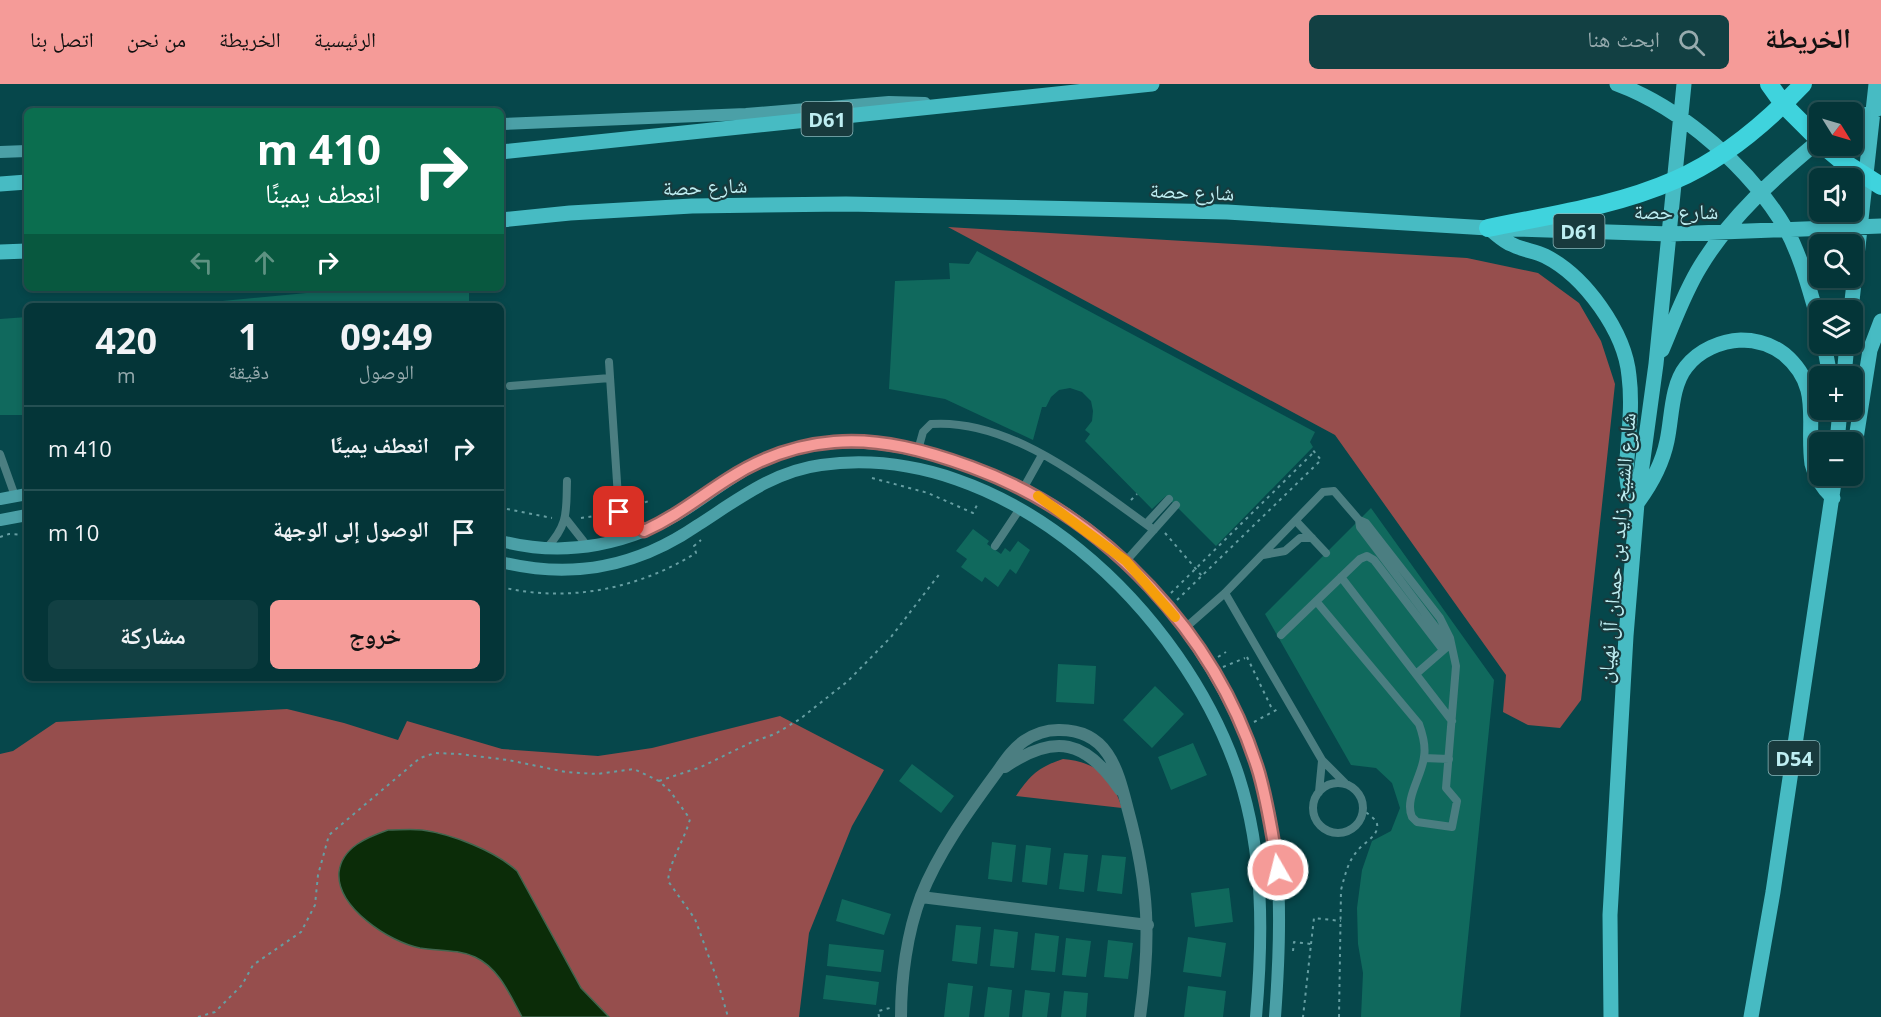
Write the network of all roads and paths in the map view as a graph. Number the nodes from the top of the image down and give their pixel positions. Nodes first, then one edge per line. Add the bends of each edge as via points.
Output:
1 (1152, 84) edge
2 (1617, 84) edge
3 (1684, 84) edge
4 (1769, 84) edge
5 (1803, 84) edge
6 (1876, 84) edge
7 (1784, 105) junction
8 (950, 106) junction
9 (1877, 109) edge
10 (1863, 116) edge
11 (1682, 120) junction
12 (504, 124) edge
13 (1809, 131) edge
14 (1809, 150) edge
15 (24, 151) edge
16 (0, 152) edge
17 (504, 152) edge
18 (1725, 153) junction
19 (1838, 156) edge
20 (1676, 180) junction
21 (24, 182) edge
22 (1873, 182) edge
23 (0, 184) edge
24 (1760, 193) junction
25 (504, 220) edge
26 (1881, 226) edge
27 (1861, 227) junction
28 (1488, 228) junction
29 (1786, 230) junction
30 (1724, 232) junction
31 (1670, 234) junction
32 (24, 250) edge
33 (0, 252) edge
34 (1812, 300) edge
35 (1852, 300) edge
36 (1881, 321) edge
37 (609, 362) dead end
38 (1656, 364) junction
39 (610, 378) junction
40 (510, 386) dead end
41 (1857, 432) edge
42 (918, 450) junction
43 (1042, 455) junction
44 (1, 458) edge
45 (864, 476) dead end
46 (567, 481) dead end
47 (1834, 486) edge
48 (1841, 486) edge
49 (1023, 489) junction
50 (983, 491) junction
51 (21, 495) edge
52 (1833, 498) junction
53 (0, 499) edge
54 (651, 500) dead end
55 (1172, 502) dead end
56 (1637, 503) junction
57 (507, 509) dead end
58 (1019, 510) junction
59 (619, 512) junction
60 (24, 516) edge
61 (566, 519) junction
62 (0, 520) edge
63 (1296, 520) junction
64 (1150, 527) junction
65 (644, 531) junction
66 (24, 535) edge
67 (0, 537) edge
68 (1312, 538) junction
69 (701, 539) dead end
70 (504, 542) edge
71 (606, 543) junction
72 (995, 546) dead end
73 (588, 547) junction
74 (545, 549) junction
75 (1326, 553) dead end
76 (1263, 555) junction
77 (1126, 561) junction
78 (504, 563) edge
79 (941, 572) dead end
80 (1341, 577) junction
81 (504, 586) edge
82 (1225, 593) junction
83 (1316, 601) junction
84 (1165, 605) junction
85 (1184, 629) junction
86 (1281, 635) dead end
87 (1448, 646) junction
88 (1259, 652) junction
89 (1246, 657) junction
90 (1213, 671) junction
91 (1416, 674) junction
92 (1289, 703) junction
93 (1273, 711) junction
94 (1452, 721) junction
95 (1242, 728) junction
96 (1424, 758) junction
97 (1449, 759) junction
98 (1322, 760) junction
99 (659, 781) junction
100 (1345, 783) junction
101 (1318, 792) junction
102 (1363, 810) junction
103 (921, 897) junction
104 (1341, 921) junction
105 (1148, 925) junction
106 (1311, 944) junction
107 (1279, 963) junction
108 (198, 1017) edge
109 (728, 1017) edge
110 (901, 1017) edge
111 (1140, 1017) edge
112 (1257, 1017) edge
113 (1275, 1017) edge
114 (1303, 1017) edge
115 (1340, 1017) edge
116 (1611, 1017) edge
117 (1751, 1017) edge

1 - 8 main road, D61
2 - 11 main road
3 - 11 main road, شارع الشيخ زايد بن حمدان آل نهيان
4 - 7 highway
5 - 7 highway
6 - 9 main road
7 - 13 highway
7 - 18 highway
8 - 12 street via 889,102 746,114
8 - 17 main road, D61
9 - 10 main road
9 - 22 main road
11 - 18 main road
11 - 20 main road, شارع الشيخ زايد بن حمدان آل نهيان
14 - 24 main road
15 - 16 street
18 - 20 highway
18 - 24 main road
19 - 22 highway
20 - 28 highway via 1626,198
20 - 31 main road, شارع الشيخ زايد بن حمدان آل نهيان
21 - 23 main road
22 - 27 main road
24 - 29 main road
24 - 30 main road
25 - 28 main road, شارع حصة / D61 via 692,206 846,204 1227,212
26 - 27 main road, شارع حصة / D61
27 - 29 main road, شارع حصة / D61
27 - 35 main road
28 - 31 main road, شارع حصة / D61
28 - 56 main road via 1510,244 1546,256 1586,288 1604,309 1629,375 1626,472
29 - 30 main road, شارع حصة / D61
29 - 34 main road
30 - 31 main road, شارع حصة / D61
30 - 38 main road via 1690,285
31 - 38 main road, شارع الشيخ زايد بن حمدان آل نهيان
32 - 33 main road
36 - 41 main road via 1870,350
37 - 39 lane
38 - 56 main road, شارع الشيخ زايد بن حمدان آل نهيان
39 - 40 lane
39 - 59 lane
42 - 43 lane via 925,428 942,424 998,435
42 - 49 street
42 - 65 street via 872,442 833,442 795,449 758,462 668,521
43 - 49 lane
43 - 64 lane via 1106,494
44 - 51 lane
45 - 50 path via 928,493 973,513
46 - 61 lane
47 - 52 main road, D54
48 - 52 main road
49 - 77 street via 1065,514
50 - 58 street
50 - 78 street via 904,465 861,461 818,465 777,477 655,551 624,561 568,572 532,570
51 - 53 street
52 - 56 main road via 1823,488 1812,464 1810,393 1804,378 1781,352 1748,340 1713,346 1685,368 1678,382 1663,459
52 - 117 main road, D54
54 - 59 path
55 - 64 lane
56 - 116 main road, شارع الشيخ زايد بن حمدان آل نهيان via 1610,915
57 - 61 path via 536,517
58 - 72 lane
58 - 112 street via 1071,543 1110,575 1144,612 1201,691 1222,733 1239,777 1258,870 1261,962
59 - 61 path
59 - 65 lane
59 - 71 lane
60 - 62 street
61 - 73 lane
61 - 74 lane
63 - 68 lane
63 - 76 lane
63 - 87 lane via 1323,492 1329,490 1339,495
64 - 77 lane
65 - 71 street
66 - 67 path
68 - 75 lane
68 - 76 lane via 1300,538 1285,551
69 - 81 path via 694,546 696,553 657,574 619,587 543,593
70 - 74 street
71 - 73 street
73 - 74 street
76 - 82 lane
77 - 84 street
79 - 99 path via 891,637 848,681 800,719 701,767
80 - 83 lane
80 - 87 lane via 1363,557 1371,558
80 - 91 lane
82 - 85 lane
82 - 88 lane
83 - 86 lane
83 - 96 lane via 1419,724
84 - 84 path via 1322,460 1313,451
84 - 85 street
85 - 90 street
87 - 91 lane
87 - 94 lane via 1456,666
88 - 89 path
88 - 92 lane
89 - 90 path
89 - 93 path
90 - 95 street
91 - 94 lane
92 - 93 path
92 - 98 lane
93 - 95 path
94 - 97 lane
95 - 107 street via 1259,772 1271,821 1278,870
96 - 97 lane
96 - 97 lane via 1409,812 1417,822 1449,828 1454,825 1457,801 1446,788
98 - 100 lane
98 - 101 lane
99 - 108 path via 634,769 577,773 459,754 435,753 420,758 329,835 315,904 300,932 253,965 242,985 215,1012
99 - 109 path via 690,819 684,841 669,867 668,881 695,919
100 - 101 lane via 1330,784
100 - 102 lane via 1361,796
101 - 102 lane via 1314,813 1320,825 1332,832 1353,828
102 - 104 path via 1377,821 1378,827 1346,870 1341,890
103 - 105 street
103 - 105 street via 955,833 996,773 1038,748 1070,747 1100,764 1125,796 1141,857
103 - 110 street via 904,969
104 - 106 path via 1314,918
104 - 115 path
105 - 111 street
106 - 107 path via 1294,942 1292,965
106 - 114 path
107 - 113 street

